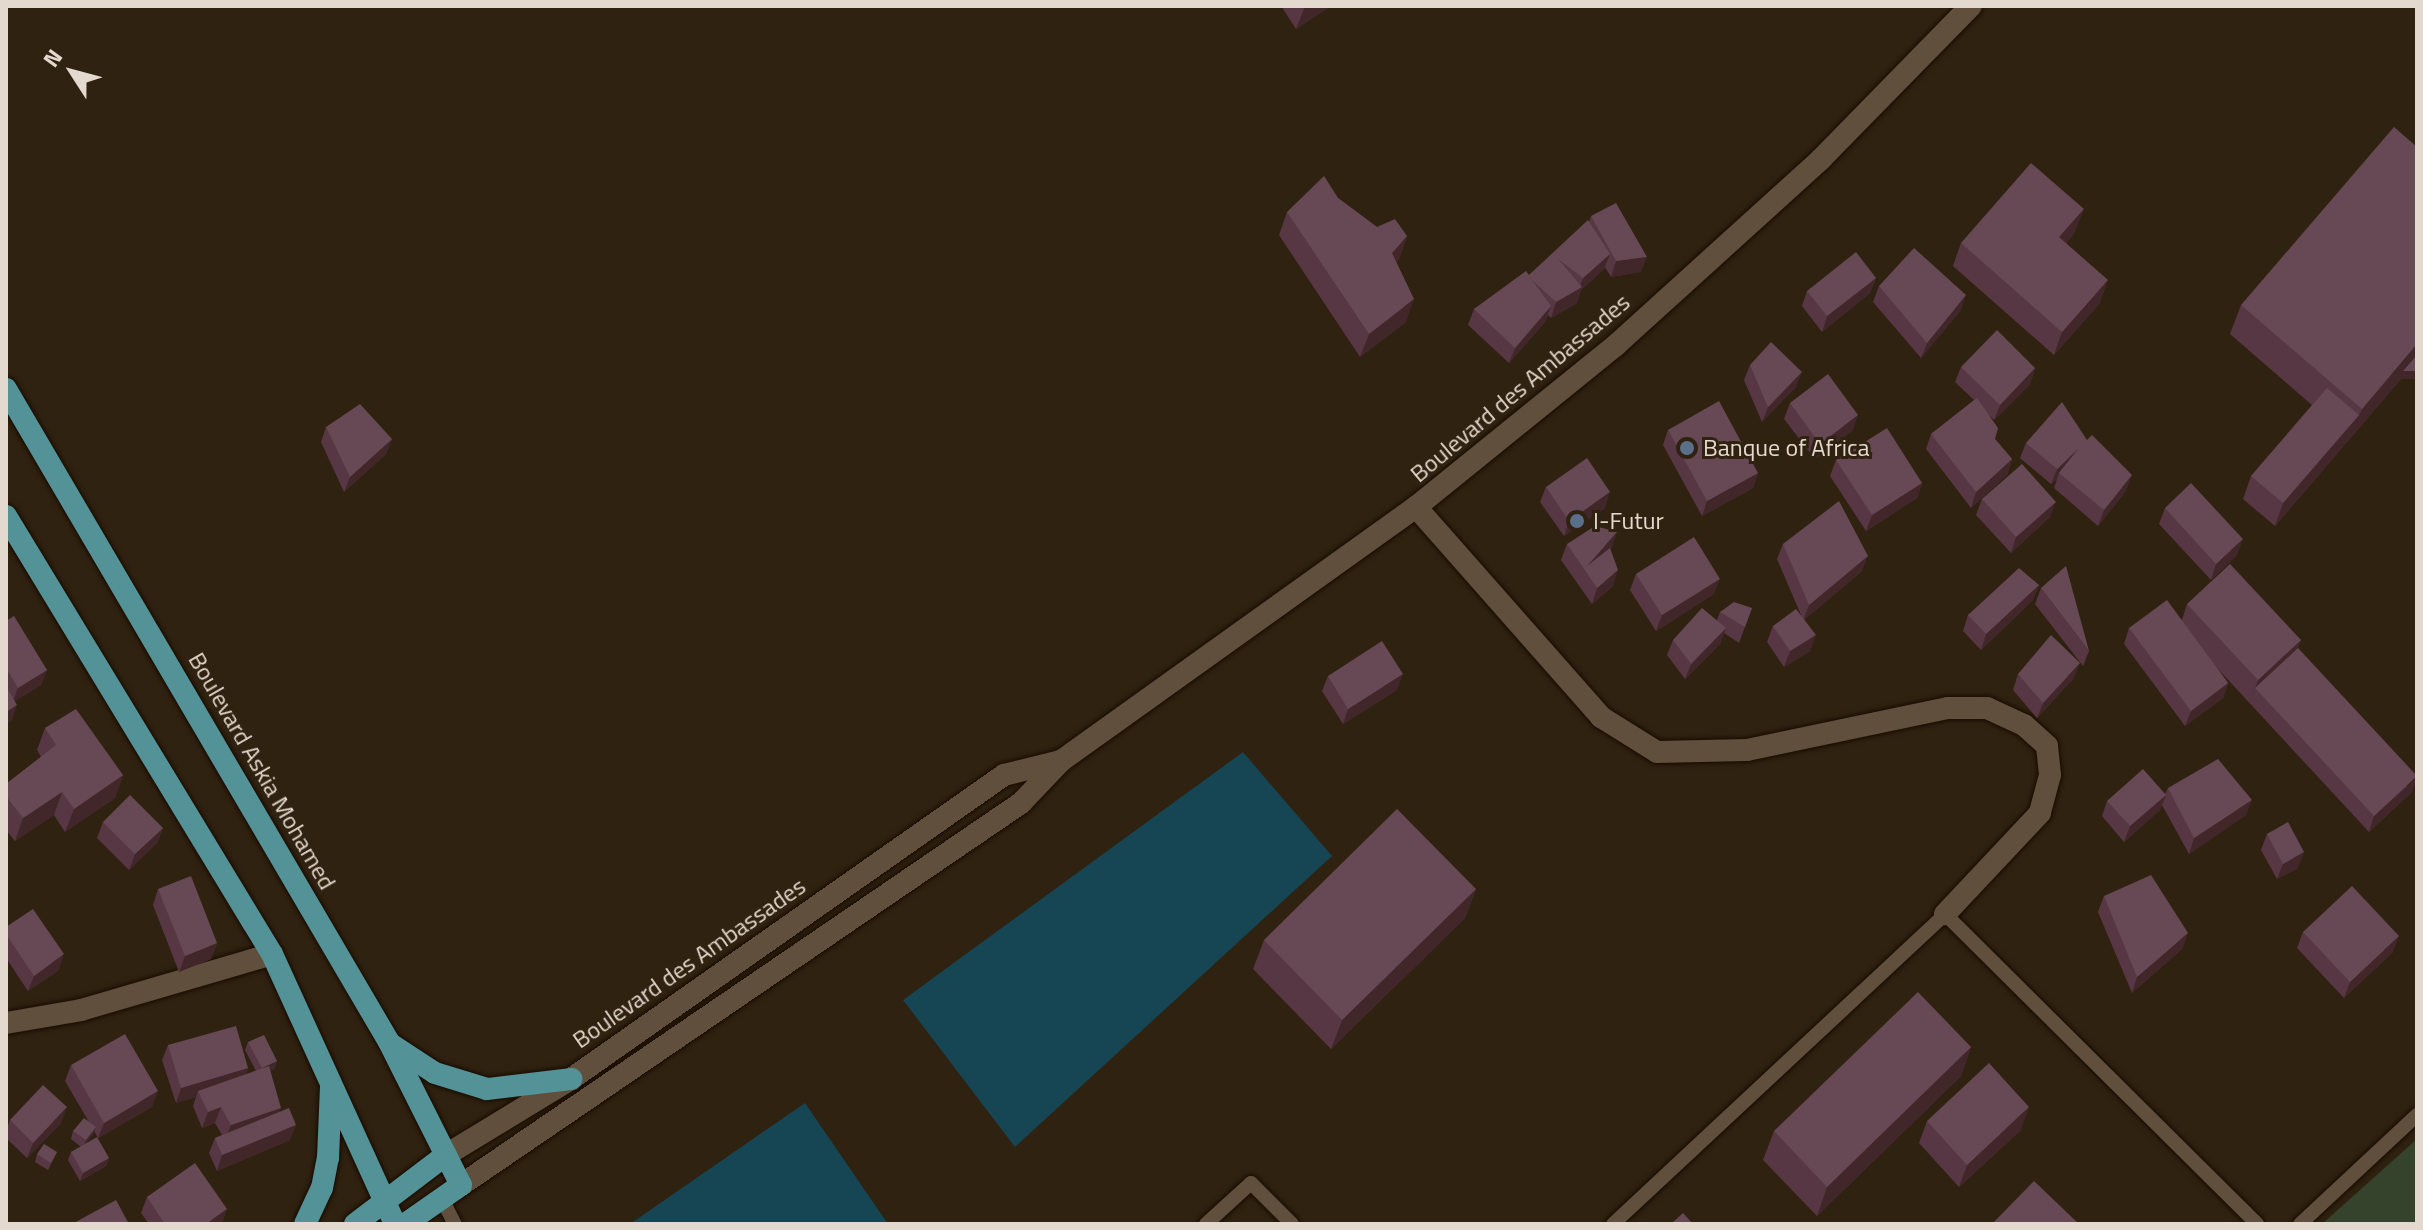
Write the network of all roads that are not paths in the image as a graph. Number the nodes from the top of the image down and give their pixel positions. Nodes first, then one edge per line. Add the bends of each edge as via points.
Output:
1 (1971, 6) edge
2 (6, 389) edge
3 (1416, 507) junction
4 (6, 516) edge
5 (1061, 761) junction
6 (1945, 914) junction
7 (272, 954) junction
8 (6, 1023) edge
9 (389, 1042) junction
10 (571, 1079) junction
11 (331, 1081) junction
12 (2417, 1115) edge
13 (446, 1155) junction
14 (461, 1185) junction
15 (442, 1199) junction
16 (384, 1200) junction
17 (305, 1224) edge
18 (355, 1224) edge
19 (395, 1224) edge
20 (405, 1224) edge
21 (455, 1224) edge
22 (1206, 1224) edge
23 (1292, 1224) edge
24 (1613, 1224) edge
25 (2257, 1224) edge
26 (2300, 1224) edge

1 - 3 main road, Boulevard des Ambassades via 1821,159 1616,345
2 - 9 main road, Boulevard Askia Mohamed
3 - 5 main road, Boulevard des Ambassades
3 - 6 main road via 1601,717 1657,752 1747,750 1948,708 1987,708 2024,725 2047,746 2050,775 2040,813
4 - 7 main road
5 - 10 main road, Boulevard des Ambassades via 1004,775
5 - 14 main road, Boulevard des Ambassades via 1021,803
6 - 24 lane
6 - 25 lane
7 - 8 main road via 81,1010
7 - 11 main road
9 - 10 main road via 435,1073 487,1089
9 - 13 main road, Boulevard Askia Mohamed
10 - 13 main road, Boulevard des Ambassades
11 - 16 main road
11 - 17 main road via 328,1158
12 - 26 lane
13 - 14 main road, Boulevard Askia Mohamed
13 - 16 main road, Boulevard des Ambassades
14 - 15 main road, Boulevard des Ambassades
15 - 20 main road, Boulevard des Ambassades
15 - 21 lane
16 - 18 main road, Boulevard des Ambassades
16 - 19 main road
22 - 23 lane via 1251,1183

